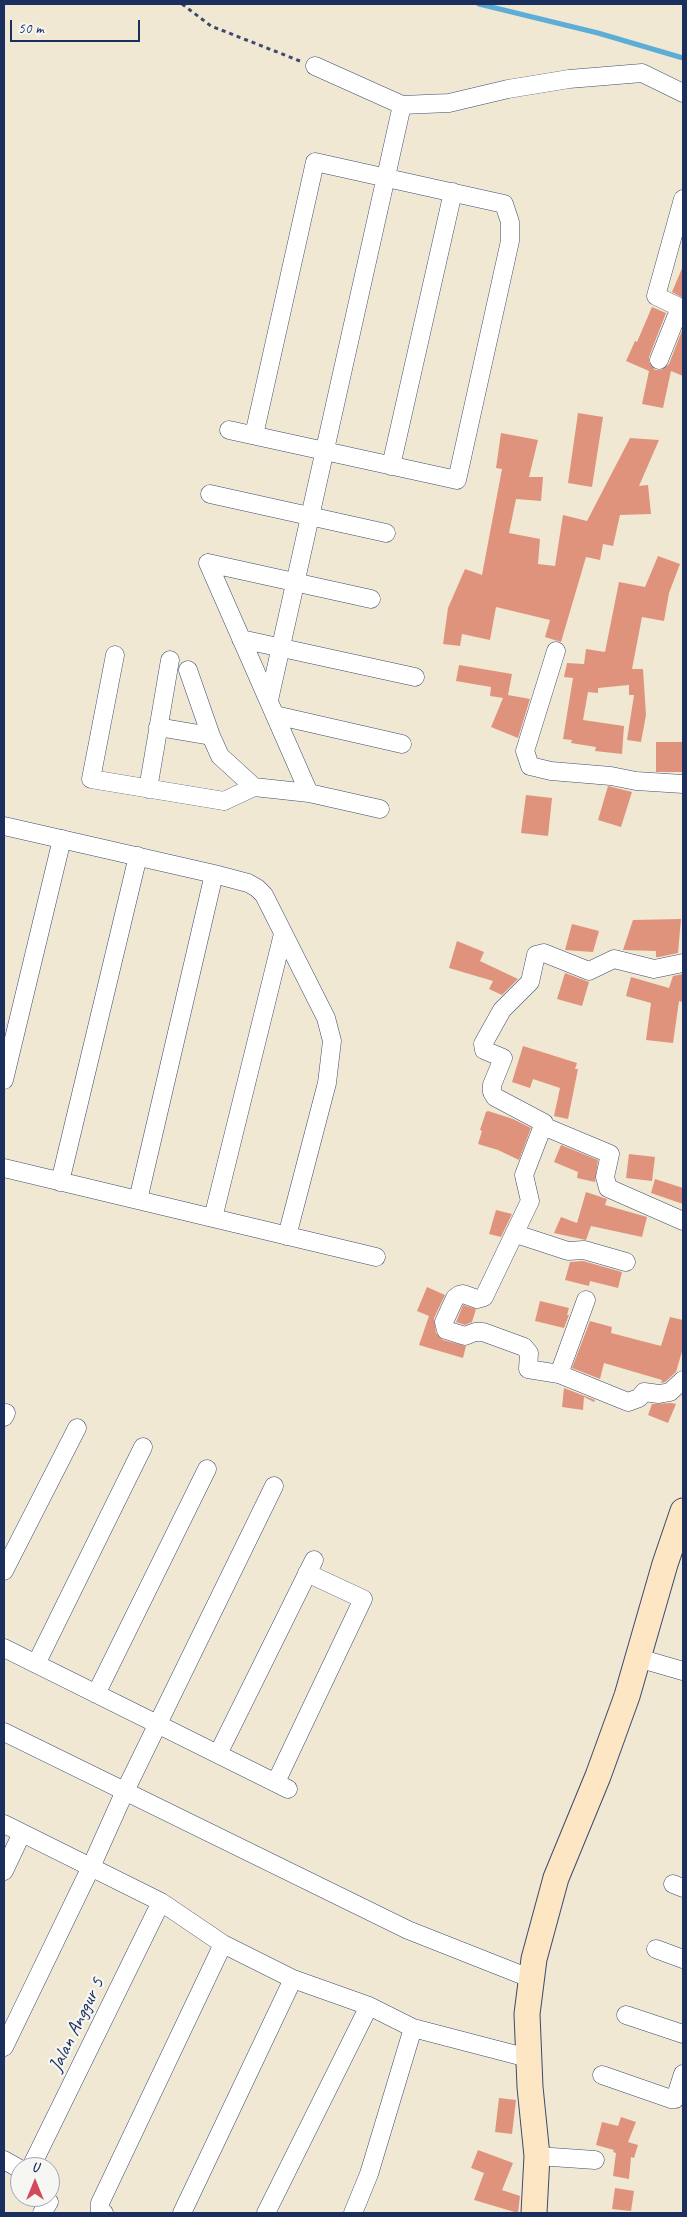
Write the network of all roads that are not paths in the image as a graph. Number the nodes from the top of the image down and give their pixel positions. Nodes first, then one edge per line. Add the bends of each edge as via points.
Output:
1 (315, 66) road end
2 (683, 93) edge
3 (402, 105) junction
4 (386, 177) junction
5 (452, 192) junction
6 (683, 199) edge
7 (659, 360) dead end
8 (229, 430) dead end
9 (254, 435) junction
10 (324, 451) junction
11 (391, 466) junction
12 (210, 494) dead end
13 (310, 516) junction
14 (386, 533) dead end
15 (295, 582) junction
16 (371, 599) dead end
17 (241, 639) junction
18 (280, 648) junction
19 (556, 651) dead end
20 (115, 655) dead end
21 (170, 660) dead end
22 (188, 670) dead end
23 (414, 678) dead end
24 (272, 708) junction
25 (158, 727) junction
26 (210, 736) junction
27 (402, 744) dead end
28 (683, 784) edge
29 (254, 787) junction
30 (148, 789) junction
31 (309, 793) junction
32 (380, 808) dead end
33 (4, 826) edge
34 (62, 839) junction
35 (138, 856) junction
36 (214, 874) junction
37 (283, 934) junction
38 (683, 963) edge
39 (4, 1080) edge
40 (543, 1126) junction
41 (4, 1168) edge
42 (60, 1182) junction
43 (138, 1200) junction
44 (213, 1218) junction
45 (683, 1221) edge
46 (516, 1234) junction
47 (287, 1236) junction
48 (376, 1257) dead end
49 (626, 1262) dead end
50 (586, 1300) dead end
51 (559, 1374) junction
52 (683, 1380) edge
53 (77, 1428) dead end
54 (143, 1447) dead end
55 (207, 1469) dead end
56 (274, 1486) dead end
57 (683, 1511) edge
58 (4, 1571) edge
59 (4, 1648) edge
60 (638, 1658) junction
61 (36, 1664) junction
62 (683, 1671) edge
63 (96, 1694) junction
64 (158, 1724) junction
65 (4, 1732) edge
66 (218, 1754) junction
67 (124, 1791) junction
68 (4, 1824) edge
69 (22, 1833) junction
70 (91, 1867) junction
71 (4, 1871) edge
72 (160, 1902) junction
73 (223, 1944) junction
74 (656, 1949) dead end
75 (683, 1959) edge
76 (292, 1979) junction
77 (532, 1979) junction
78 (369, 2006) junction
79 (626, 2015) dead end
80 (413, 2028) junction
81 (683, 2034) edge
82 (4, 2047) edge
83 (528, 2058) junction
84 (683, 2074) edge
85 (602, 2075) dead end
86 (537, 2156) junction
87 (36, 2157) edge
88 (595, 2160) dead end
89 (104, 2213) edge
90 (182, 2213) edge
91 (266, 2213) edge
92 (352, 2213) edge
93 (534, 2213) edge

1 - 3 street
2 - 3 street via 642,73 569,79 449,102
3 - 4 street
4 - 5 street
4 - 9 street via 315,162
4 - 10 street
5 - 11 street
5 - 11 street via 504,204 510,222 506,260 457,480
6 - 7 street via 656,296 679,310
8 - 9 street
9 - 10 street
10 - 11 street
10 - 13 street
12 - 13 street
13 - 14 street
13 - 15 street
15 - 16 street
15 - 17 street via 208,563
15 - 18 street
17 - 18 street
17 - 24 street
18 - 23 street
18 - 24 street
19 - 28 street via 525,751 530,766 636,781
20 - 30 street via 91,779
21 - 25 street
22 - 26 street
24 - 27 street
24 - 31 street
25 - 26 street
25 - 30 street
26 - 29 street via 220,756
29 - 30 street via 224,801
29 - 31 street
31 - 32 street
33 - 34 street
34 - 35 street
34 - 39 street
35 - 36 street
35 - 42 street
36 - 37 street via 258,888
36 - 43 street
37 - 44 street
37 - 47 street via 326,1018 332,1041 326,1082
38 - 40 street via 654,969 614,959 589,971 544,953 536,955 530,982 502,1010 483,1044 484,1050 503,1058 492,1085 494,1097 543,1121
40 - 45 street via 610,1154 605,1176 608,1188
40 - 46 street via 524,1175 530,1201
41 - 42 street
42 - 43 street
43 - 44 street
44 - 47 street
46 - 49 street via 568,1251 584,1250
46 - 51 street via 484,1297 477,1299 464,1294 455,1298 444,1322 446,1330 465,1336 483,1332 524,1347 529,1353 528,1368
47 - 48 street
50 - 51 street
51 - 52 street via 628,1402 644,1392 670,1392
53 - 58 street
54 - 61 street
55 - 63 street
56 - 64 street
57 - 60 street
59 - 61 street
60 - 62 street
60 - 77 street via 598,1776 556,1878 536,1951
61 - 63 street
63 - 64 street
64 - 66 street
64 - 67 street
65 - 67 street
66 - 66 street via 310,1567 363,1598 282,1785
67 - 70 street
67 - 77 street via 408,1930
68 - 69 street
69 - 70 street
69 - 71 street
70 - 72 street
70 - 82 street
72 - 73 street
72 - 87 street, Jalan Anggur 5
73 - 76 street
73 - 89 street via 100,2203 100,2211
74 - 75 street
76 - 78 street
76 - 90 street
77 - 83 street via 527,2014
78 - 80 street
78 - 91 street
79 - 81 street
80 - 83 street
80 - 92 street via 368,2174
83 - 86 street
84 - 85 street via 675,2099
86 - 88 street
86 - 93 street

